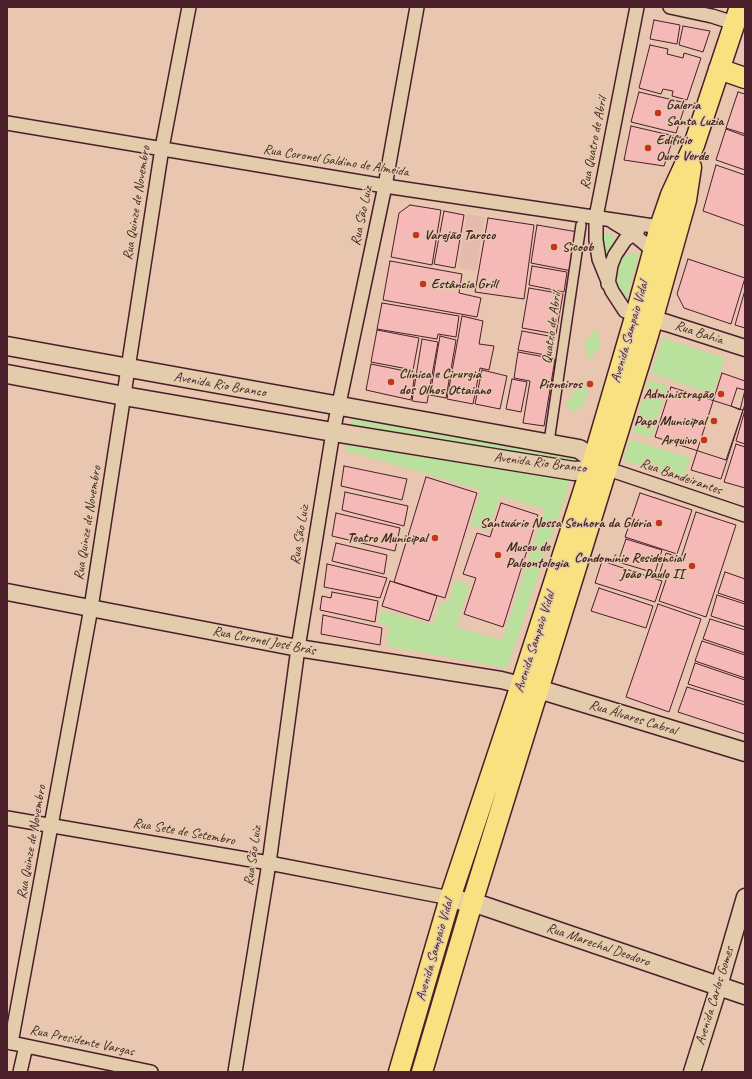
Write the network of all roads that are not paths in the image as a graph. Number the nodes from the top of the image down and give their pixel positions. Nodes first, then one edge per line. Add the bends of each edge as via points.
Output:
1 (189, 7) edge
2 (418, 7) edge
3 (637, 7) edge
4 (670, 7) edge
5 (737, 15) edge
6 (719, 69) junction
7 (745, 78) edge
8 (7, 123) edge
9 (694, 145) junction
10 (162, 148) junction
11 (385, 186) junction
12 (602, 218) junction
13 (582, 225) dead end
14 (655, 226) junction
15 (633, 234) junction
16 (653, 251) junction
17 (663, 282) junction
18 (608, 284) junction
19 (644, 316) junction
20 (7, 346) edge
21 (745, 348) edge
22 (128, 368) junction
23 (7, 374) edge
24 (124, 396) junction
25 (338, 406) junction
26 (333, 432) junction
27 (550, 435) dead end
28 (597, 465) junction
29 (745, 515) edge
30 (7, 592) edge
31 (91, 608) junction
32 (298, 648) junction
33 (530, 687) junction
34 (745, 752) edge
35 (7, 818) edge
36 (51, 826) junction
37 (269, 863) junction
38 (450, 898) junction
39 (745, 898) edge
40 (472, 903) junction
41 (719, 986) junction
42 (745, 995) edge
43 (9, 1042) edge
44 (26, 1046) junction
45 (20, 1072) edge
46 (147, 1072) edge
47 (235, 1072) edge
48 (400, 1072) edge
49 (422, 1072) edge
50 (692, 1072) edge

1 - 10 street, Rua Quinze de Novembro
2 - 11 street, Rua São Luiz
3 - 12 street, Rua Quatro de Abril
4 - 5 street via 712,16
5 - 6 main road, Avenida Sampaio Vidal
6 - 7 main road
6 - 9 main road, Avenida Sampaio Vidal
8 - 10 street, Rua Coronel Galdino de Almeida
9 - 14 main road, Avenida Sampaio Vidal
9 - 17 main road, Avenida Sampaio Vidal via 686,200
10 - 11 street, Rua Coronel Galdino de Almeida
10 - 22 street, Rua Quinze de Novembro
11 - 12 street, Rua Coronel Galdino de Almeida
11 - 25 street, Rua São Luiz
12 - 14 street, Rua Coronel Galdino de Almeida
12 - 15 street
12 - 18 street, Rua Quatro de Abril via 596,240 598,259
13 - 27 street, Quatro de Abril
14 - 15 street
14 - 16 main road, Avenida Sampaio Vidal
15 - 16 street
15 - 18 street via 624,240 615,255
16 - 17 street
16 - 19 main road, Avenida Sampaio Vidal
17 - 19 main road, Avenida Sampaio Vidal
18 - 19 street, Rua Quatro de Abril via 625,311
19 - 21 street, Rua Bahia
19 - 28 main road, Avenida Sampaio Vidal
20 - 22 main road, Avenida Rio Branco
22 - 24 street, Rua Quinze de Novembro
22 - 25 main road, Avenida Rio Branco
23 - 24 main road, Avenida Rio Branco
24 - 26 main road, Avenida Rio Branco
24 - 31 street, Rua Quinze de Novembro
25 - 26 street, Rua São Luiz
25 - 28 main road, Avenida Rio Branco via 579,449
26 - 28 main road, Avenida Rio Branco via 574,471
26 - 32 street, Rua São Luiz
28 - 29 street, Rua Bandeirantes
28 - 33 main road, Avenida Sampaio Vidal
30 - 31 street, Rua Coronel José Brás
31 - 32 street, Rua Coronel José Brás
31 - 36 street, Rua Quinze de Novembro
32 - 33 street, Rua Coronel José Brás
32 - 37 street, Rua São Luiz
33 - 34 main road, Rua Álvares Cabral
33 - 38 main road, Avenida Sampaio Vidal
33 - 40 main road, Avenida Sampaio Vidal
35 - 36 street, Rua Sete de Setembro
36 - 37 street, Rua Sete de Setembro
36 - 43 street, Rua Quinze de Novembro
37 - 38 street, Rua Sete de Setembro
37 - 47 street, Rua São Luiz
38 - 40 main road, Rua Marechal Deodoro
38 - 48 main road, Avenida Sampaio Vidal
39 - 41 street, Avenida Carlos Gomes
40 - 41 main road, Rua Marechal Deodoro
40 - 49 main road, Avenida Sampaio Vidal
41 - 42 main road, Rua Marechal Deodoro
41 - 50 street, Avenida Carlos Gomes
43 - 44 street, Rua Presidente Vargas
44 - 45 street
44 - 46 street, Rua Presidente Vargas

